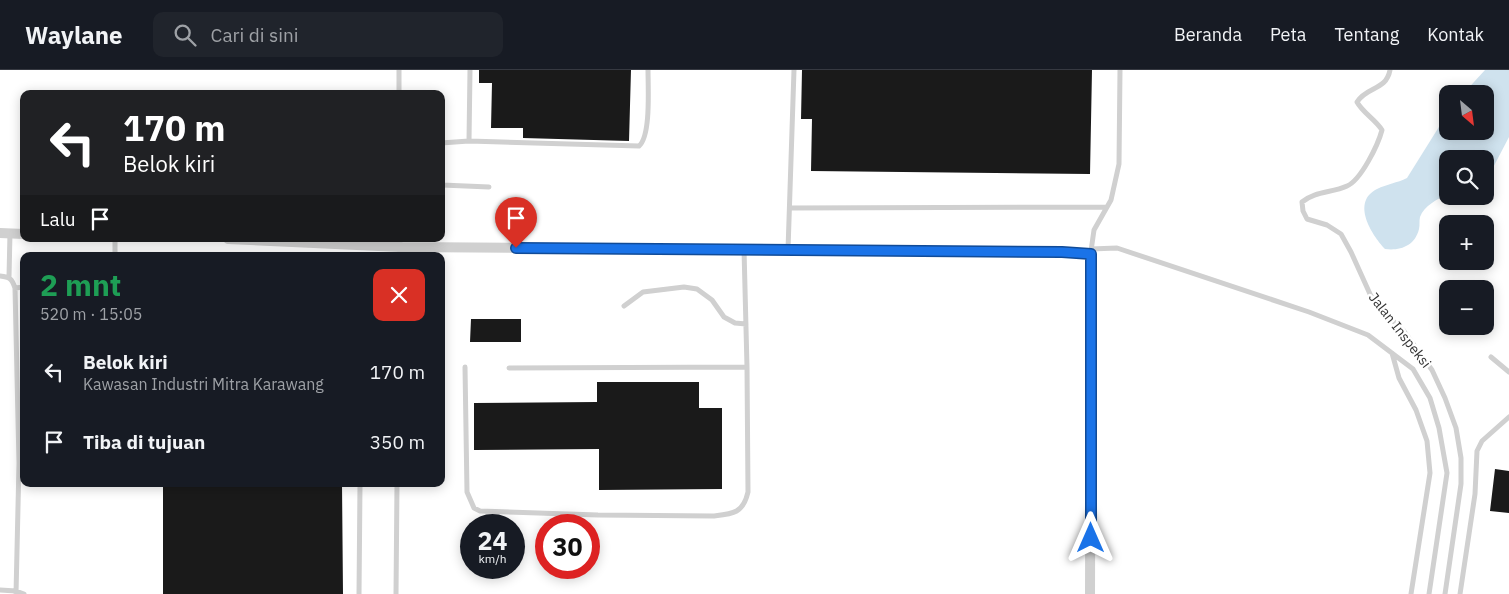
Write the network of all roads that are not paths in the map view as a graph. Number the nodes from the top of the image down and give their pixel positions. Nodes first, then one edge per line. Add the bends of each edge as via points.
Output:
1 (399, 70) edge
2 (470, 70) edge
3 (648, 70) edge
4 (794, 70) edge
5 (1120, 70) edge
6 (1390, 70) edge
7 (399, 90) edge
8 (469, 141) junction
9 (445, 143) edge
10 (445, 185) edge
11 (489, 187) dead end
12 (1107, 207) junction
13 (790, 208) junction
14 (5, 233) edge
15 (20, 234) edge
16 (292, 242) edge
17 (400, 247) edge
18 (744, 250) junction
19 (788, 250) junction
20 (1091, 252) junction
21 (0, 276) edge
22 (9, 277) junction
23 (20, 287) edge
24 (15, 288) junction
25 (624, 306) dead end
26 (746, 324) junction
27 (1392, 353) junction
28 (1491, 357) dead end
29 (465, 367) dead end
30 (747, 367) junction
31 (509, 368) dead end
32 (1509, 372) edge
33 (1509, 417) edge
34 (20, 434) edge
35 (20, 487) edge
36 (360, 487) edge
37 (397, 487) edge
38 (0, 590) edge
39 (16, 592) edge
40 (24, 594) edge
41 (359, 594) edge
42 (396, 594) edge
43 (1090, 594) edge
44 (1411, 594) edge
45 (1429, 594) edge
46 (1445, 594) edge
47 (1460, 594) edge

1 - 7 lane
2 - 8 lane
3 - 8 lane via 647,128 644,142 638,146
4 - 13 lane
5 - 12 lane via 1119,164
6 - 46 lane, Jalan Inspeksi via 1383,85 1361,95 1357,102 1382,130 1379,143 1355,182 1310,195 1302,202 1307,219 1327,225 1341,234 1370,294 1403,330 1432,370 1456,428 1461,484
8 - 9 lane
10 - 11 lane
12 - 13 lane
12 - 20 lane via 1094,230
13 - 19 lane
14 - 15 street
14 - 22 lane
16 - 17 street
17 - 18 street
18 - 19 street
18 - 26 lane
19 - 20 street
20 - 27 lane via 1117,248 1309,312 1368,336
20 - 43 street
21 - 22 lane
22 - 24 lane
23 - 24 lane
24 - 34 lane
25 - 26 lane via 643,292 684,287 697,289 712,300 724,317
26 - 30 lane
27 - 44 lane via 1399,378 1416,410 1427,441 1430,473
27 - 45 lane via 1413,369 1430,398 1447,473
28 - 32 lane
29 - 30 lane via 467,492 474,508 487,512 703,516 729,514 738,510 746,500
30 - 31 lane
33 - 47 lane via 1482,441 1477,451 1475,494
35 - 39 lane
36 - 41 lane
37 - 42 lane
38 - 39 lane
39 - 40 lane

